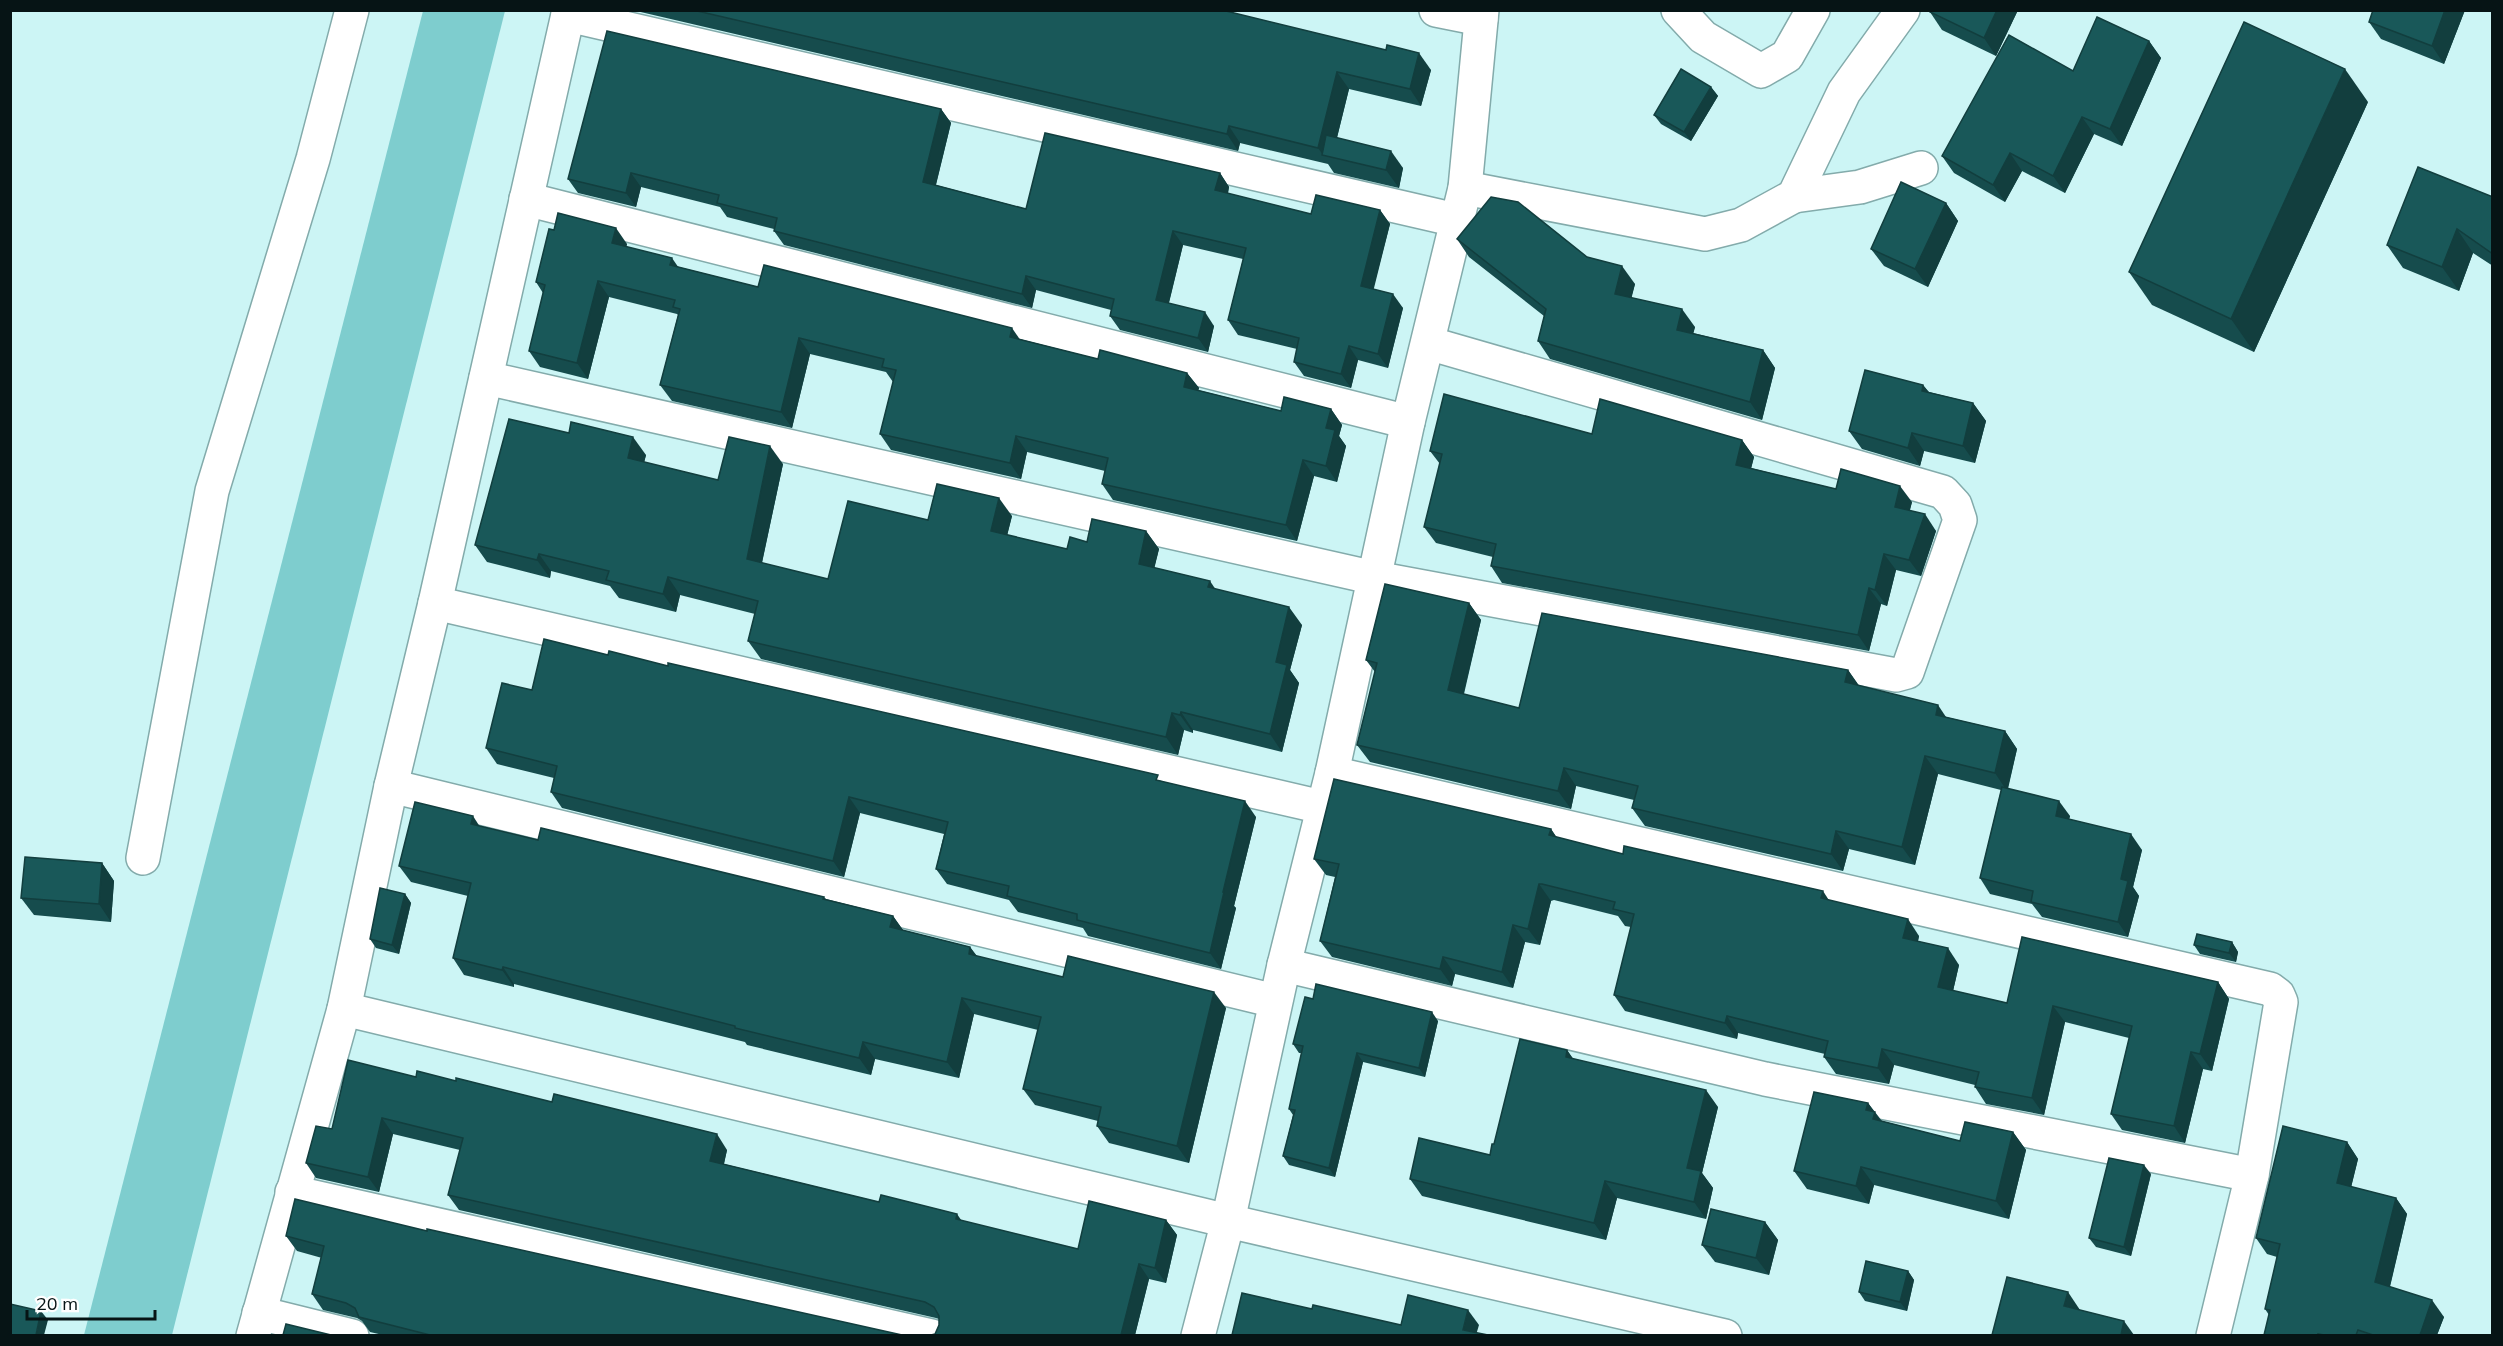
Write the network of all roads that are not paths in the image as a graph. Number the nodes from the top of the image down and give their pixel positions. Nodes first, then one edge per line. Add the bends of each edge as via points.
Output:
1 (352, 10) edge
2 (1436, 10) edge
3 (1678, 10) edge
4 (1813, 10) edge
5 (1903, 10) edge
6 (568, 13) edge
7 (1482, 15) edge
8 (1921, 168) dead end
9 (1465, 188) junction
10 (1794, 196) junction
11 (526, 199) junction
12 (1456, 220) junction
13 (1428, 343) junction
14 (486, 378) junction
15 (1408, 422) junction
16 (1374, 578) junction
17 (435, 603) junction
18 (1332, 773) junction
19 (391, 786) junction
20 (1322, 807) junction
21 (143, 858) dead end
22 (1284, 965) junction
23 (1275, 1001) junction
24 (344, 1009) junction
25 (2252, 1175) junction
26 (292, 1192) junction
27 (1228, 1221) junction
28 (256, 1324) edge
29 (352, 1335) edge
30 (932, 1335) edge
31 (1198, 1335) edge
32 (1725, 1335) edge
33 (2214, 1335) edge

1 - 21 street via 313,159 212,491
2 - 7 street
3 - 4 street via 1703,36 1761,71 1787,56
5 - 10 street via 1844,92
6 - 11 street
6 - 12 street
7 - 9 street
8 - 10 street via 1860,187
9 - 10 street via 1705,234 1741,225
9 - 12 street
11 - 14 street
11 - 15 street
12 - 13 street
13 - 15 street
13 - 16 street via 1943,492 1955,505 1960,520 1907,672 1896,675
14 - 16 street
14 - 17 street
15 - 16 street
16 - 18 street
17 - 19 street
17 - 20 street
18 - 20 street
18 - 25 street via 2270,989 2281,1002
19 - 23 street
19 - 24 street
20 - 22 street
22 - 23 street
22 - 25 street via 1765,1079
23 - 27 street
24 - 26 street
24 - 27 street
25 - 33 street
26 - 28 street
26 - 30 street
27 - 31 street
27 - 32 street
28 - 29 street

